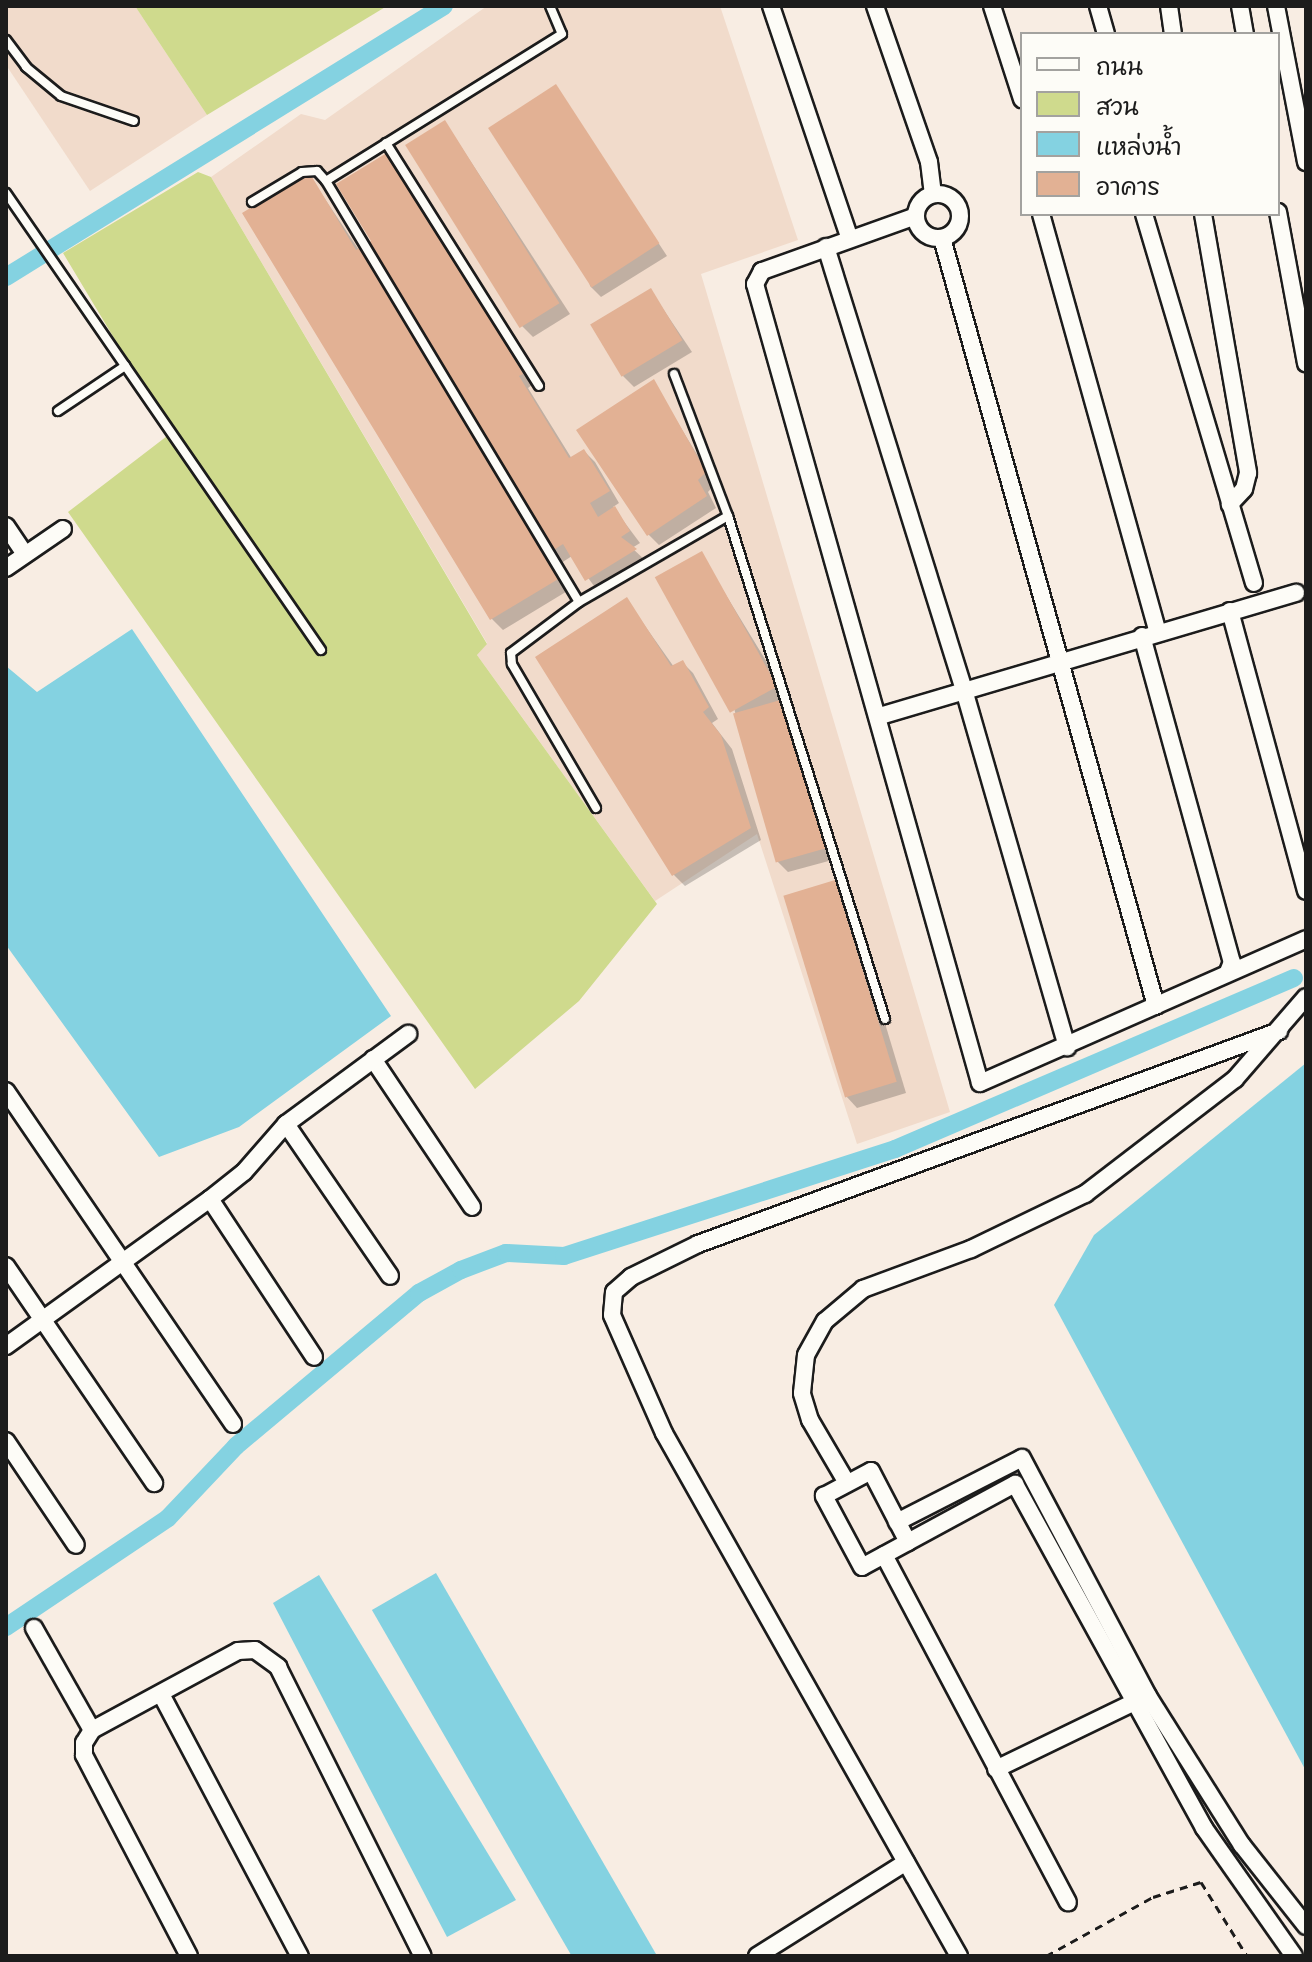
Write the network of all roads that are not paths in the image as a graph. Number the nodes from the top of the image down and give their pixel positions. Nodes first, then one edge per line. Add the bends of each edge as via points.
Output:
1 (550, 6) edge
2 (771, 6) edge
3 (875, 6) edge
4 (992, 6) edge
5 (1098, 6) edge
6 (1169, 6) edge
7 (1240, 6) edge
8 (1276, 6) edge
9 (1105, 32) edge
10 (1173, 32) edge
11 (1245, 32) edge
12 (6, 40) edge
13 (1020, 93) edge
14 (134, 121) dead end
15 (386, 143) junction
16 (1306, 162) edge
17 (326, 181) junction
18 (6, 193) edge
19 (933, 194) junction
20 (252, 202) dead end
21 (916, 216) junction
22 (1042, 216) edge
23 (1145, 216) edge
24 (1203, 216) edge
25 (1279, 216) edge
26 (849, 237) junction
27 (942, 238) junction
28 (826, 247) junction
29 (1306, 363) edge
30 (125, 366) junction
31 (674, 374) dead end
32 (539, 386) dead end
33 (58, 411) dead end
34 (1230, 504) junction
35 (728, 516) junction
36 (6, 526) edge
37 (63, 529) dead end
38 (25, 554) junction
39 (6, 568) edge
40 (1254, 583) dead end
41 (1296, 593) dead end
42 (579, 602) junction
43 (1230, 611) junction
44 (1150, 634) junction
45 (321, 650) dead end
46 (1061, 659) junction
47 (964, 690) junction
48 (880, 716) junction
49 (596, 808) dead end
50 (1306, 891) edge
51 (1306, 939) edge
52 (1228, 972) junction
53 (1306, 997) edge
54 (1156, 1006) junction
55 (885, 1019) dead end
56 (1279, 1031) junction
57 (408, 1034) dead end
58 (1067, 1047) junction
59 (373, 1059) junction
60 (6, 1091) edge
61 (286, 1124) junction
62 (210, 1199) junction
63 (472, 1207) dead end
64 (125, 1260) junction
65 (6, 1266) edge
66 (390, 1276) dead end
67 (43, 1320) junction
68 (6, 1346) edge
69 (314, 1357) dead end
70 (233, 1424) dead end
71 (6, 1441) edge
72 (154, 1483) dead end
73 (847, 1483) junction
74 (1037, 1488) junction
75 (1020, 1494) junction
76 (897, 1522) junction
77 (908, 1542) junction
78 (76, 1545) dead end
79 (884, 1555) junction
80 (34, 1628) dead end
81 (161, 1694) junction
82 (1141, 1699) junction
83 (92, 1730) junction
84 (996, 1769) junction
85 (906, 1862) junction
86 (1068, 1902) dead end
87 (1306, 1926) edge
88 (189, 1956) edge
89 (300, 1956) edge
90 (423, 1956) edge
91 (757, 1956) edge
92 (959, 1956) edge
93 (1294, 1956) edge

1 - 15 lane via 562,34
2 - 26 street
3 - 19 street via 929,162
4 - 13 street
5 - 9 street
6 - 10 street
7 - 11 street
8 - 16 street
12 - 14 lane via 26,67 61,96
15 - 17 lane
15 - 32 lane
17 - 20 lane via 317,171 302,172
17 - 42 lane
18 - 30 lane
19 - 21 street via 920,202
19 - 27 street via 954,201 960,216 955,230
21 - 26 street
21 - 27 street via 921,231
22 - 44 street
23 - 34 street
24 - 34 street via 1248,473 1244,489
25 - 29 street
26 - 28 street
27 - 46 street
28 - 47 street
28 - 48 street via 762,271 755,284
30 - 33 lane
30 - 45 lane
31 - 35 lane
34 - 40 street
35 - 42 lane
35 - 55 lane
36 - 38 street
37 - 38 street
38 - 39 street
41 - 43 street
42 - 49 lane via 511,653 512,664
43 - 44 street
43 - 50 street
44 - 46 street
44 - 52 street via 1232,962
46 - 47 street
46 - 54 street
47 - 48 street
47 - 58 street
48 - 58 street via 980,1083
51 - 52 street
52 - 54 street
53 - 56 street
54 - 58 street
56 - 73 street via 1235,1079 1085,1194 971,1249 863,1289 825,1321 806,1355 802,1393 810,1420
56 - 85 street via 698,1244 631,1277 614,1292 612,1315 664,1433
57 - 59 street
59 - 61 street
59 - 63 street
60 - 64 street
61 - 62 street via 244,1172
61 - 66 street
62 - 64 street
62 - 69 street
64 - 67 street
64 - 70 street
65 - 67 street
67 - 68 street
67 - 72 street
71 - 78 street
73 - 76 street via 871,1471
73 - 79 street via 824,1496 862,1567
74 - 75 street
74 - 76 street via 1022,1458
74 - 82 street
75 - 77 street via 1015,1484
75 - 82 street
76 - 77 street
77 - 79 street
79 - 84 street
80 - 83 street
81 - 83 street
81 - 89 street
81 - 90 street via 238,1651 255,1650 278,1667
82 - 84 street
82 - 87 street via 1242,1845
82 - 93 street via 1204,1828
83 - 88 street via 84,1755
84 - 86 street
85 - 91 street
85 - 92 street

